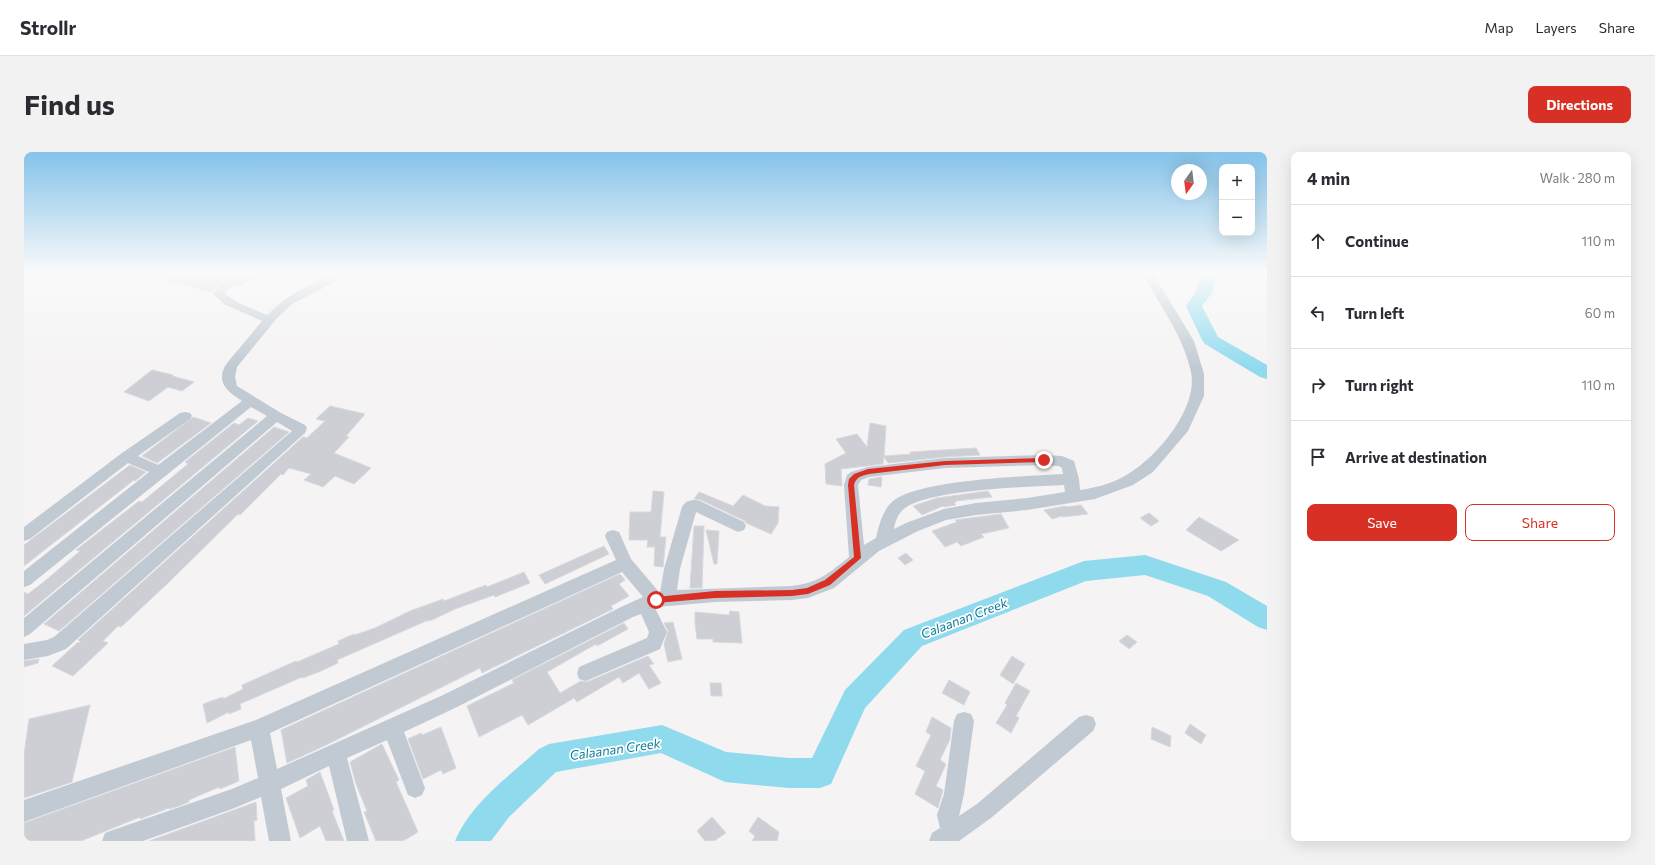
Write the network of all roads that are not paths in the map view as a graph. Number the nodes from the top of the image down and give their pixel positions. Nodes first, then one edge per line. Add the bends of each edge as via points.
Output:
1 (234, 304) edge
2 (286, 304) edge
3 (1166, 304) edge
4 (270, 320) junction
5 (250, 401) junction
6 (185, 416) dead end
7 (276, 416) junction
8 (127, 457) junction
9 (160, 470) junction
10 (1072, 479) junction
11 (1073, 496) junction
12 (738, 526) dead end
13 (24, 535) edge
14 (613, 536) dead end
15 (883, 541) junction
16 (857, 558) junction
17 (626, 563) junction
18 (24, 580) edge
19 (656, 601) junction
20 (24, 629) edge
21 (24, 652) edge
22 (586, 673) dead end
23 (964, 721) dead end
24 (1086, 724) dead end
25 (392, 727) junction
26 (259, 728) junction
27 (336, 753) junction
28 (270, 783) junction
29 (415, 788) dead end
30 (24, 811) edge
31 (946, 837) edge
32 (113, 841) edge
33 (280, 841) edge
34 (358, 841) edge

1 - 4 street
2 - 4 street
3 - 11 street via 1188,341 1198,374 1197,396 1181,431 1148,468 1121,483 1095,493
4 - 5 street via 229,371 231,388
5 - 7 street
5 - 9 street
6 - 8 street
7 - 20 street
7 - 21 street via 300,428 298,433 60,643
8 - 9 street
8 - 13 street
9 - 18 street
10 - 11 street
10 - 15 street via 947,489 914,496 898,504 893,511
10 - 16 street via 1069,465 1062,461 1044,460 945,463 868,472 856,476 852,479 851,485
11 - 15 street via 1028,504 976,508 944,515
12 - 19 street via 695,505 690,507 672,569
14 - 17 street
15 - 16 street
16 - 19 street via 828,583 808,591 715,594
17 - 19 street
17 - 26 street
19 - 22 street via 658,632 654,643
19 - 25 street via 627,612 448,702
23 - 31 street
24 - 31 street via 984,811
25 - 27 street
25 - 29 street
26 - 28 street
26 - 30 street
27 - 28 street
27 - 34 street
28 - 32 street
28 - 33 street

